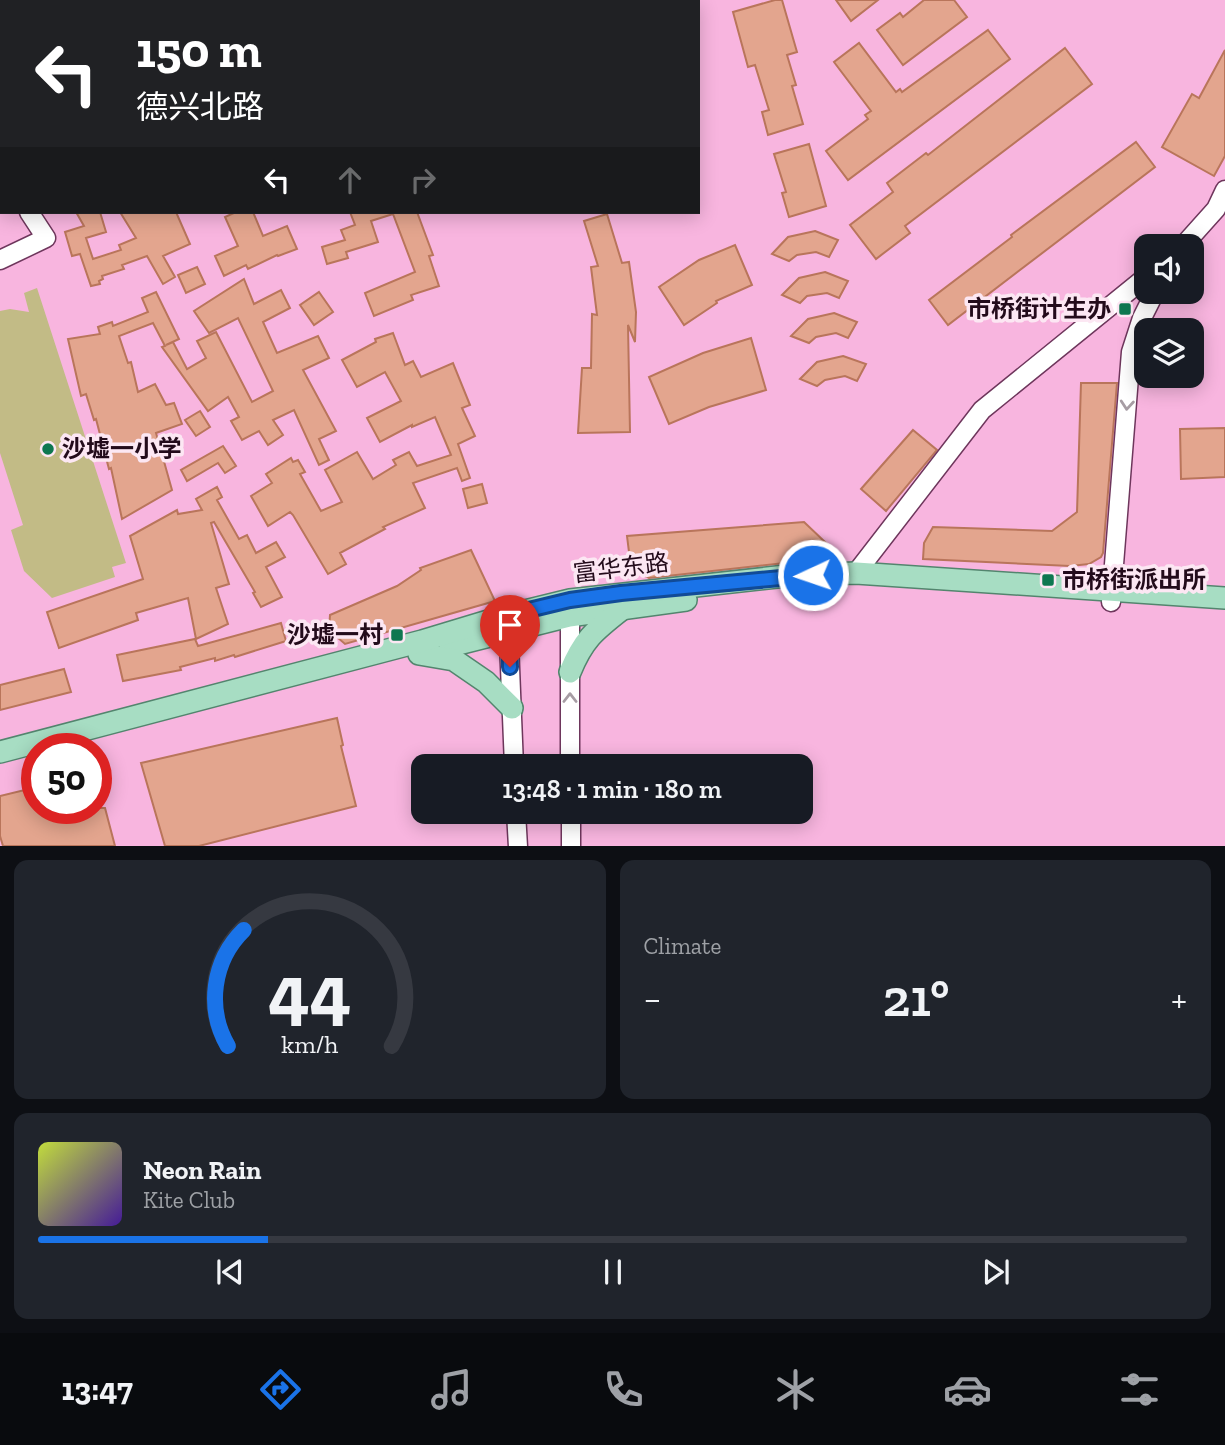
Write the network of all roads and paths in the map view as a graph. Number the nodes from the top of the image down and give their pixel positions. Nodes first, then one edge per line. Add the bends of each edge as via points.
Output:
1 (1225, 190) edge
2 (1220, 208) edge
3 (30, 214) edge
4 (1195, 234) edge
5 (0, 260) edge
6 (1134, 287) edge
7 (1149, 304) edge
8 (856, 573) junction
9 (1112, 596) junction
10 (1225, 598) edge
11 (569, 608) junction
12 (621, 609) junction
13 (1225, 610) edge
14 (508, 623) junction
15 (419, 654) junction
16 (570, 672) junction
17 (512, 708) junction
18 (112, 736) edge
19 (0, 752) edge
20 (514, 754) edge
21 (570, 754) edge
22 (21, 760) edge
23 (0, 766) edge
24 (517, 824) edge
25 (571, 824) edge
26 (518, 846) edge
27 (571, 846) edge

1 - 2 street
2 - 4 street
3 - 5 street via 46,238
6 - 8 street via 982,410
7 -> 9 street via 1131,352
8 - 9 main road, 富华东路
8 - 11 main road, 富华东路 via 782,576
9 - 10 main road, 富华东路
9 - 12 main road, 富华东路 via 890,587 765,591
9 - 13 main road, 富华东路
11 - 12 main road, 富华东路
11 - 14 main road, 富华东路
11 - 16 street
12 - 16 main road via 580,647
14 - 15 main road, 富华东路
14 - 17 street
14 - 19 main road, 富华东路 via 422,641
15 - 17 main road via 454,660
15 - 18 main road, 富华东路
21 -> 16 street
17 - 20 street
22 - 23 main road
24 - 26 street
25 - 27 street

